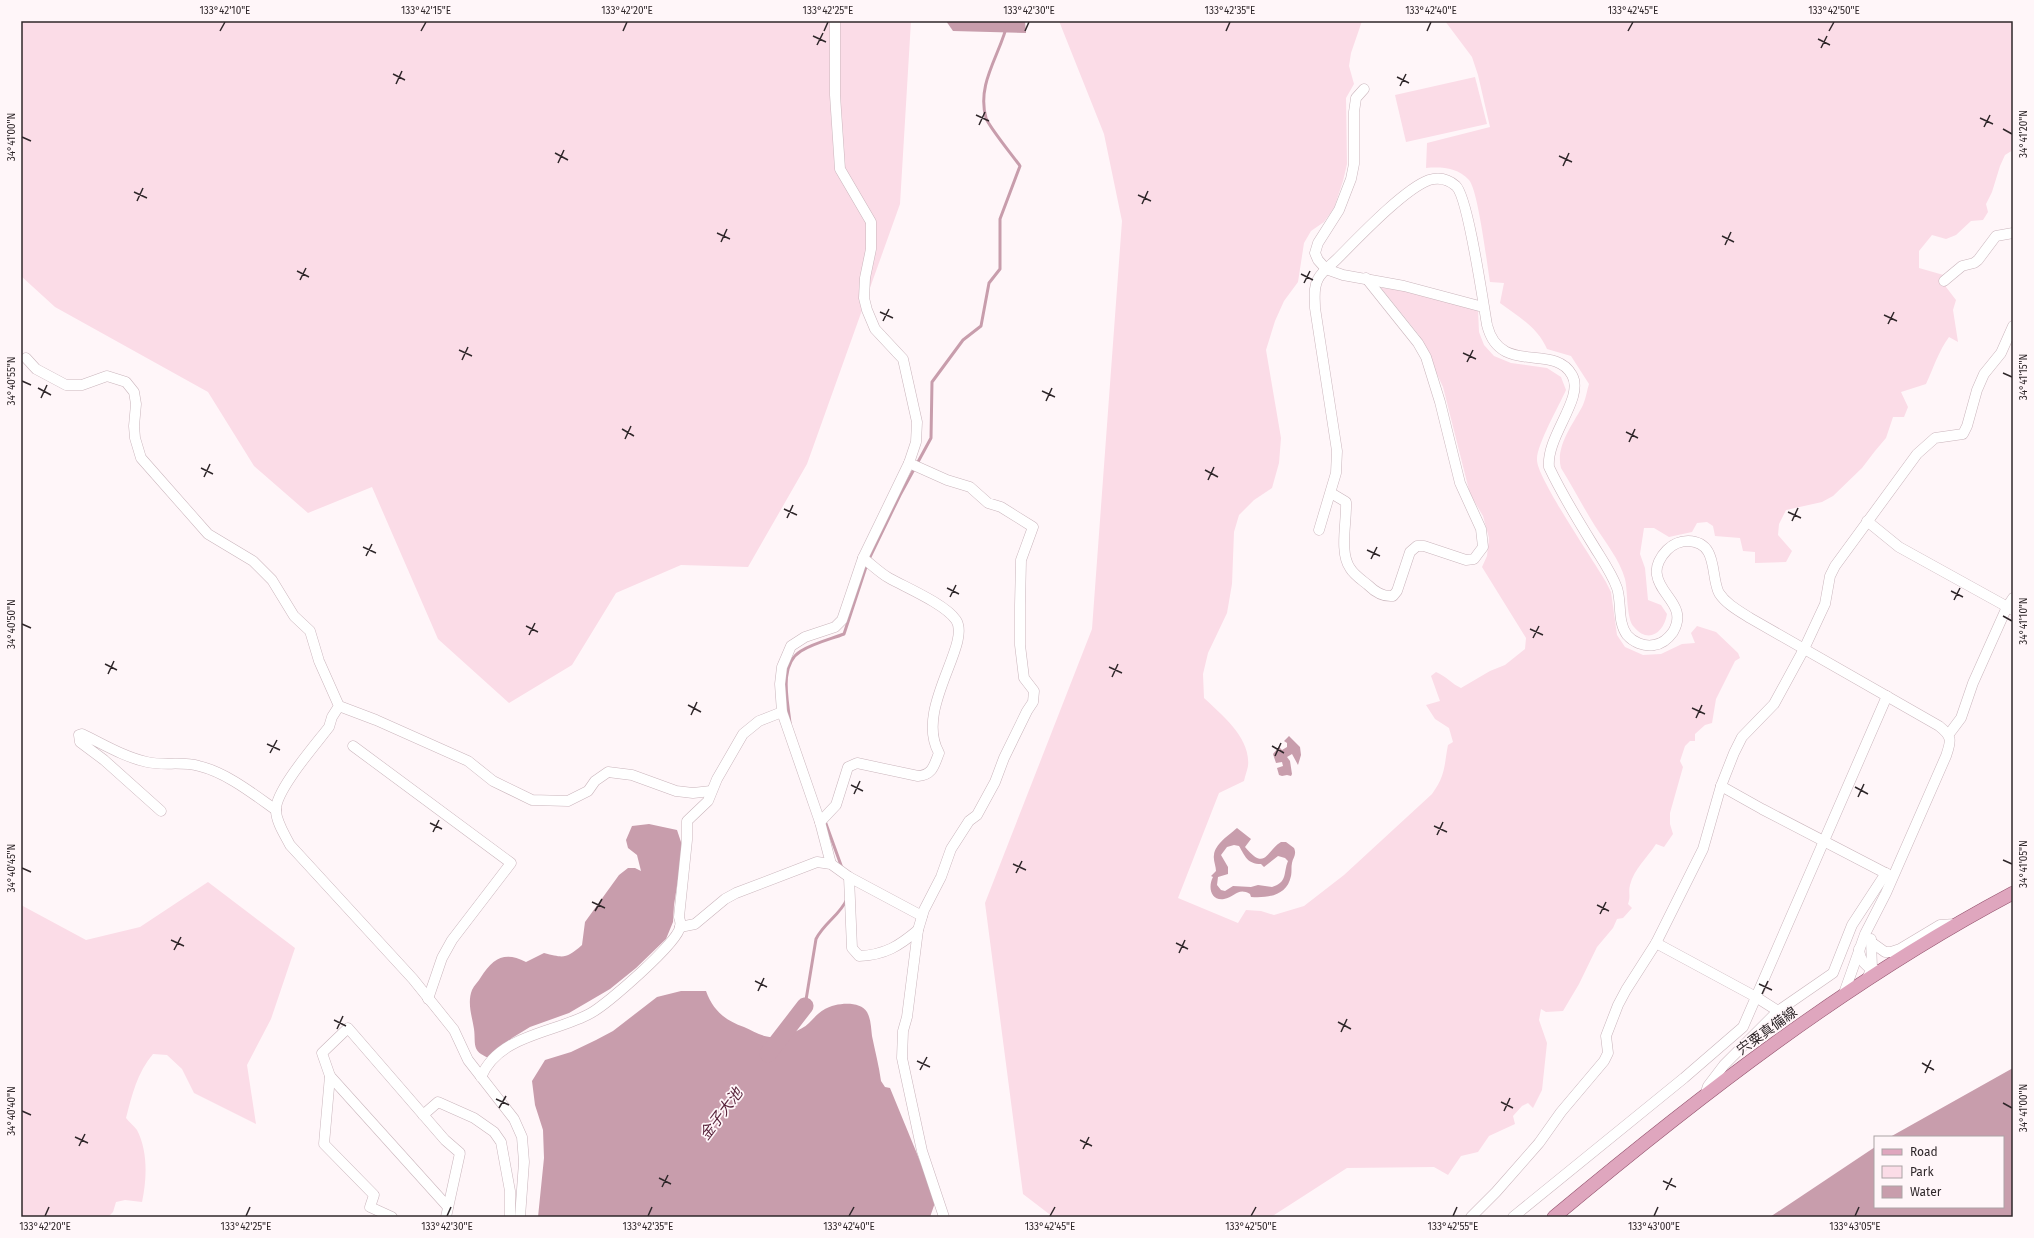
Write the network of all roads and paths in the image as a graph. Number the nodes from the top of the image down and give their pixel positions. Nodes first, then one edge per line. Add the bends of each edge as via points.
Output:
1 (835, 21) edge
2 (1364, 89) dead end
3 (2013, 233) edge
4 (1326, 269) junction
5 (1366, 278) junction
6 (1944, 281) dead end
7 (1483, 308) junction
8 (2013, 326) edge
9 (26, 358) dead end
10 (909, 462) junction
11 (1331, 493) junction
12 (1867, 522) junction
13 (1319, 530) dead end
14 (863, 558) junction
15 (2013, 598) edge
16 (2010, 609) edge
17 (1804, 649) junction
18 (1887, 696) junction
19 (339, 706) junction
20 (782, 712) junction
21 (1948, 734) junction
22 (353, 746) dead end
23 (1721, 786) junction
24 (711, 792) junction
25 (276, 810) junction
26 (161, 811) dead end
27 (824, 818) junction
28 (1823, 841) junction
29 (831, 864) junction
30 (1890, 875) junction
31 (849, 877) junction
32 (1886, 893) junction
33 (2013, 893) edge
34 (922, 916) junction
35 (1955, 924) junction
36 (680, 927) junction
37 (918, 930) junction
38 (1871, 942) junction
39 (1656, 943) junction
40 (1859, 948) junction
41 (1873, 973) junction
42 (1843, 996) junction
43 (1756, 997) junction
44 (428, 999) junction
45 (1778, 1012) junction
46 (330, 1076) junction
47 (481, 1077) junction
48 (1704, 1095) junction
49 (423, 1115) junction
50 (447, 1212) edge
51 (392, 1217) edge
52 (510, 1217) edge
53 (520, 1217) edge
54 (944, 1217) edge
55 (1471, 1217) edge
56 (1513, 1217) edge
57 (1554, 1217) edge

1 - 10 street via 835,95 840,169 871,222 871,250 864,298 867,310 876,329 903,359 913,400 917,422 916,442
2 - 4 street via 1356,98 1354,164 1351,179 1339,210 1315,252
3 - 6 street via 1996,236 1978,260 1962,266
4 - 5 street via 1343,275
4 - 7 street via 1411,190 1428,181 1442,178 1450,181 1462,192
4 - 11 street via 1314,288 1337,452 1336,473
5 - 7 street via 1430,292
5 - 11 street via 1418,343 1426,357 1460,482 1481,529 1483,547 1474,559 1466,560 1417,546 1410,552 1397,591 1393,596 1387,597 1371,588 1349,567 1344,539 1346,502
7 - 17 street via 1489,332 1497,346 1506,352 1558,362 1567,367 1575,381 1574,396 1551,445 1549,467 1617,589 1621,620 1628,636 1644,645 1654,645 1662,642 1672,632 1678,615 1673,602 1662,587 1657,574 1658,567 1662,556 1669,548 1689,541 1700,545 1708,552 1713,561 1718,592 1724,600
8 - 12 street via 2001,353 1984,374 1963,434 1935,438 1926,445
9 - 19 street via 36,369 66,385 82,385 107,376 126,382 134,392 135,438 141,458 208,534 253,561 272,580 294,616 310,631 319,661
10 - 14 street
10 - 34 street via 947,480 970,487 988,503 1001,507 1033,527 1021,560 1020,613 1024,678 1034,691 1033,702 977,815 969,821 951,849
11 - 13 street
12 - 16 street via 1899,547
12 - 17 street via 1830,576 1826,604
14 - 20 street via 842,620 835,627 805,637 791,646 782,667
14 - 27 street via 888,577 944,609 956,620 960,629 954,655 936,697 932,735 939,753 932,770 927,776 918,776 857,763 848,767 836,805
15 - 16 street
16 - 21 street via 1973,683 1961,718
17 - 18 street
17 - 23 street via 1774,704 1742,737
18 - 21 street via 1939,726
18 - 28 street
19 - 24 street via 468,761 492,781 532,800 568,802 588,791 595,781 608,772 632,775 676,791
19 - 25 street via 329,727 284,786
20 - 24 street via 760,721 743,734
20 - 27 street
21 - 30 street via 1950,742 1946,756
22 - 44 street via 511,863 452,940 442,958
23 - 28 street
23 - 39 street via 1703,849
24 - 36 street via 708,800 687,821
25 - 26 street via 247,789 218,773 198,766 147,762 121,753 82,734 79,735 80,742
25 - 44 street via 278,821 290,845 413,979
27 - 29 street
28 - 30 street
28 - 43 street
29 - 31 street
29 - 36 street via 817,862 759,883 725,899 695,924
30 - 32 street
30 - 45 street via 1852,925 1833,973
31 - 34 street
31 - 37 street via 852,948 859,956 874,956 899,946
32 - 38 street via 1871,934
32 - 40 street
33 - 35 main road, 宍粟真備線
34 - 37 street
35 - 38 street via 1940,925 1891,952 1885,952
35 - 41 main road, 宍粟真備線
36 - 47 street via 673,941 658,957 593,1012 515,1043 486,1066
37 - 54 street via 903,1031 902,1058 922,1151
38 - 41 street
39 - 43 street
39 - 55 street via 1618,1004 1606,1036 1608,1053 1604,1061 1561,1112 1539,1143
40 - 41 street via 1864,964
40 - 42 street
41 - 42 main road, 宍粟真備線
42 - 48 main road, 宍粟真備線
43 - 45 street
43 - 56 street via 1739,1031
44 - 47 street via 454,1030 468,1060
45 - 48 street via 1724,1065
46 - 49 street via 322,1053 348,1028
46 - 50 street
46 - 51 street via 324,1144 374,1195 370,1207
47 - 53 street via 514,1119 522,1138 524,1162
48 - 57 main road, 宍粟真備線
49 - 50 street via 460,1153
49 - 52 street via 438,1102 474,1118 494,1132 500,1142 507,1172

